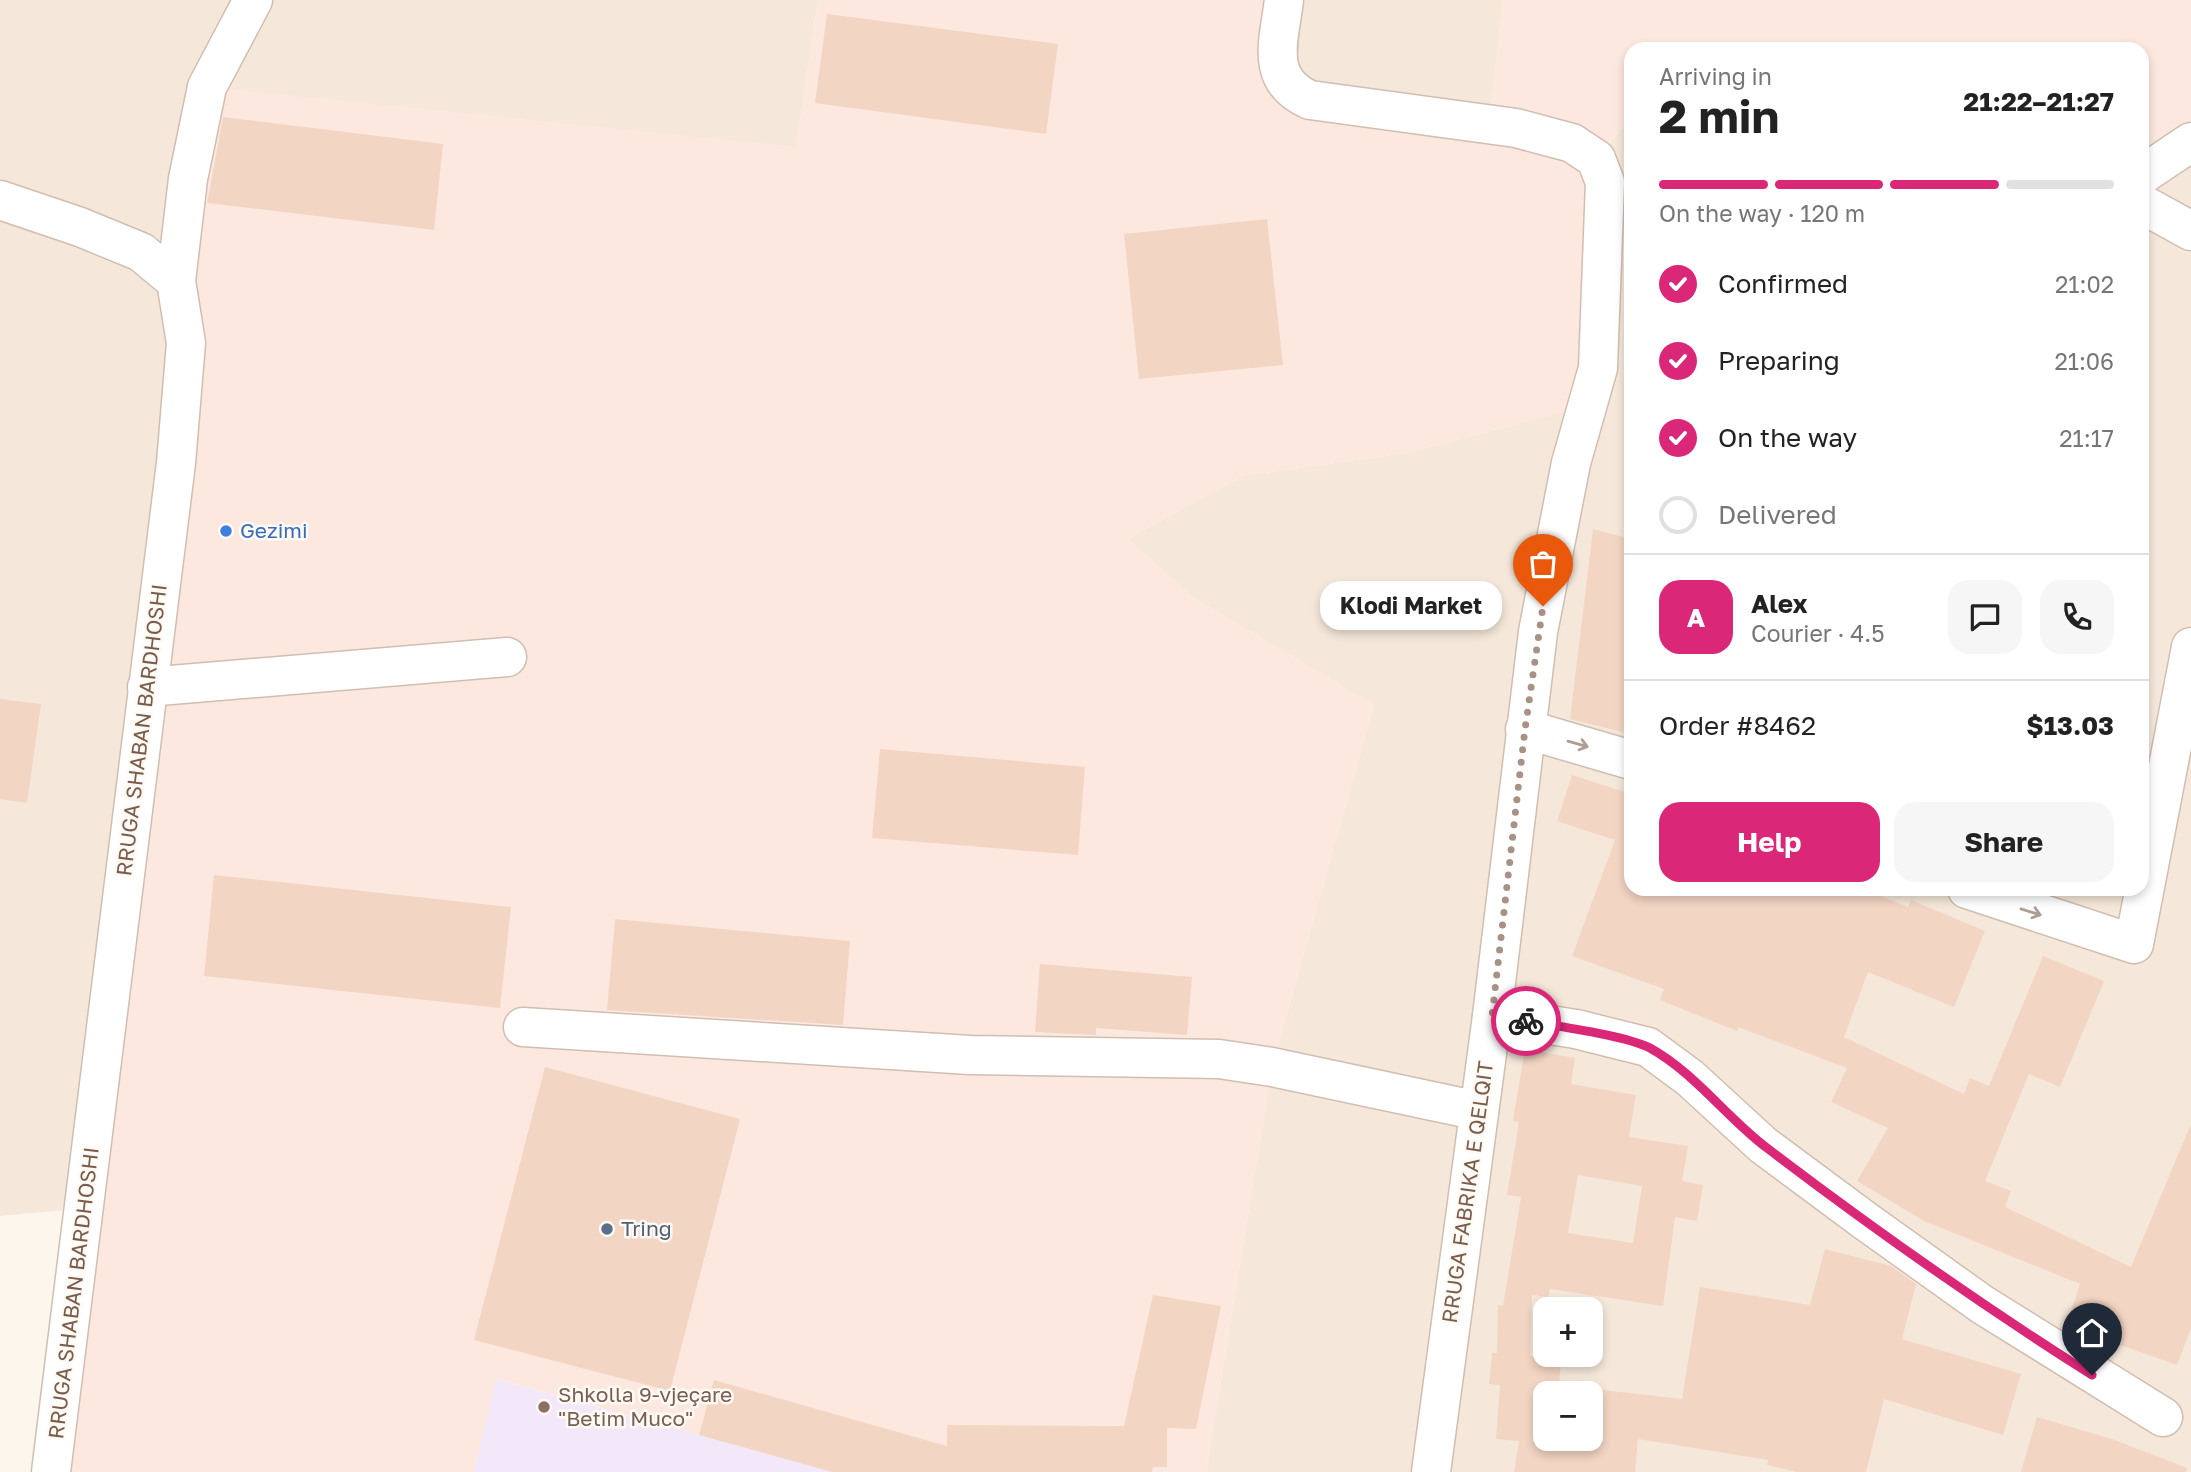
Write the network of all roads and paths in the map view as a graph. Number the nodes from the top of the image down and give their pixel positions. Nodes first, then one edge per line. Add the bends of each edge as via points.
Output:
1 (253, 0) edge
2 (1284, 0) edge
3 (2191, 142) edge
4 (2149, 170) edge
5 (0, 200) edge
6 (2149, 208) edge
7 (2191, 231) edge
8 (176, 281) junction
9 (1615, 363) edge
10 (2191, 647) edge
11 (507, 656) dead end
12 (147, 687) junction
13 (1525, 729) junction
14 (1624, 758) edge
15 (2149, 866) edge
16 (1988, 896) edge
17 (2143, 896) edge
18 (1492, 1016) junction
19 (523, 1027) dead end
20 (1479, 1111) junction
21 (2163, 1417) dead end
22 (51, 1472) edge
23 (1431, 1472) edge

1 - 8 street, RRUGA SHABAN BARDHOSHI via 207,87 188,179
2 - 9 street, RRUGA FABRIKA E QELQIT via 1279,73 1297,95 1516,128 1572,143 1596,159 1605,181
3 - 4 street
5 - 8 street via 141,252
6 - 7 street
8 - 12 street, RRUGA SHABAN BARDHOSHI via 186,343 176,463
9 - 13 street, RRUGA FABRIKA E QELQIT via 1570,463
15 -> 10 street
11 - 12 street
12 - 22 street, RRUGA SHABAN BARDHOSHI
13 -> 14 street
13 - 18 street, RRUGA FABRIKA E QELQIT
16 -> 17 street via 2134,944
18 - 20 street, RRUGA FABRIKA E QELQIT
18 - 21 street via 1576,1029 1648,1047 1690,1078 1763,1145 1886,1237 1983,1305
19 - 20 street via 970,1055 1219,1059
20 - 23 street, RRUGA FABRIKA E QELQIT

